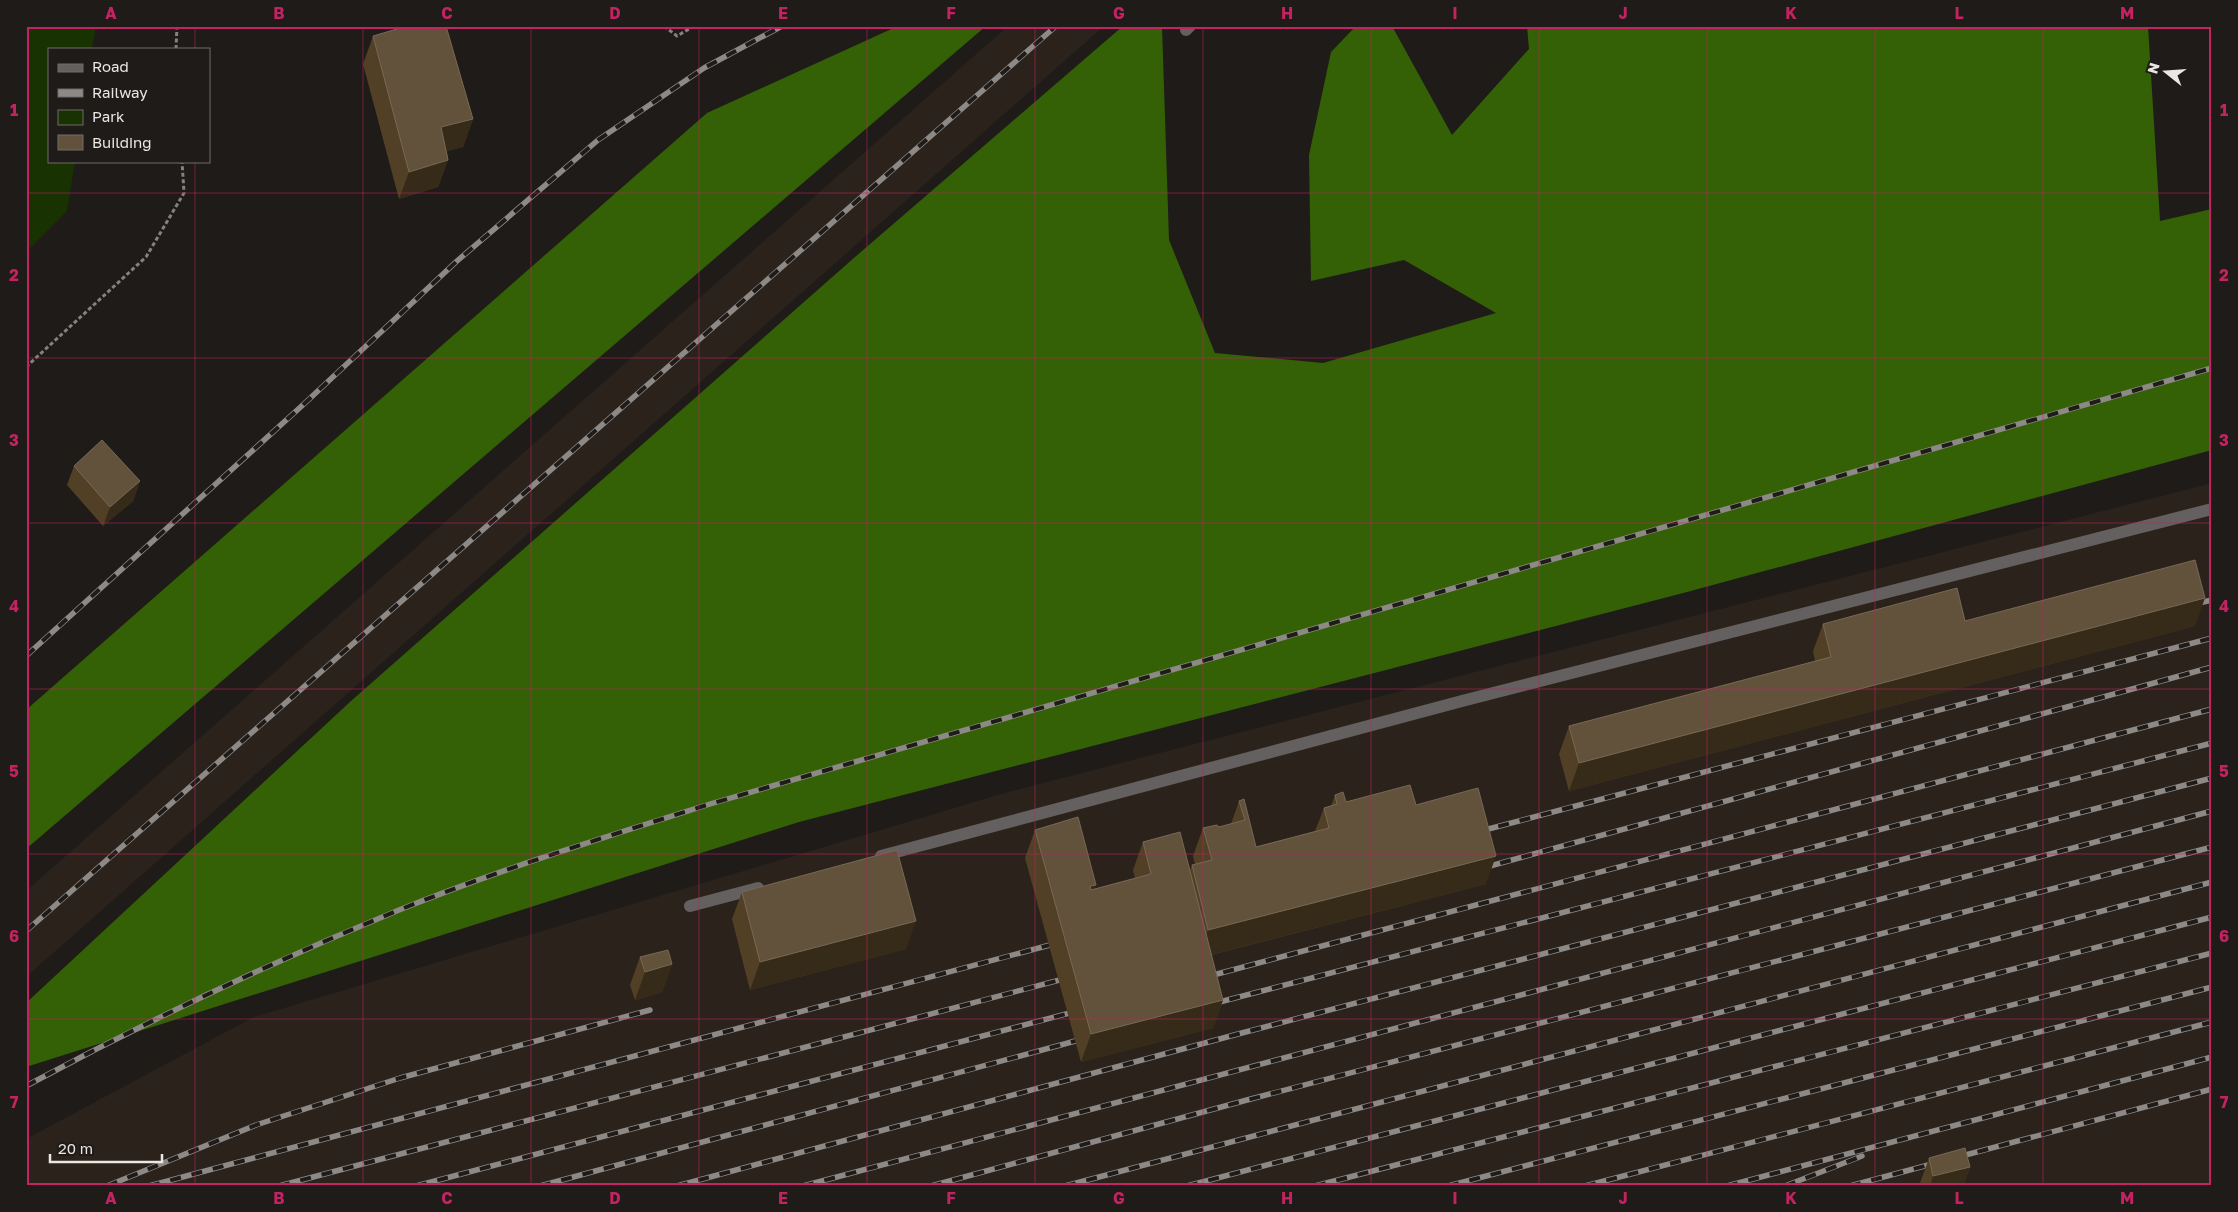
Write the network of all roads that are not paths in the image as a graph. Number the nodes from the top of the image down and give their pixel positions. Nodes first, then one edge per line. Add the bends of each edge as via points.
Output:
1 (2212, 509) edge
2 (864, 860) edge
3 (768, 886) edge
4 (690, 906) dead end

1 - 2 lane via 1452,704
3 - 4 lane

